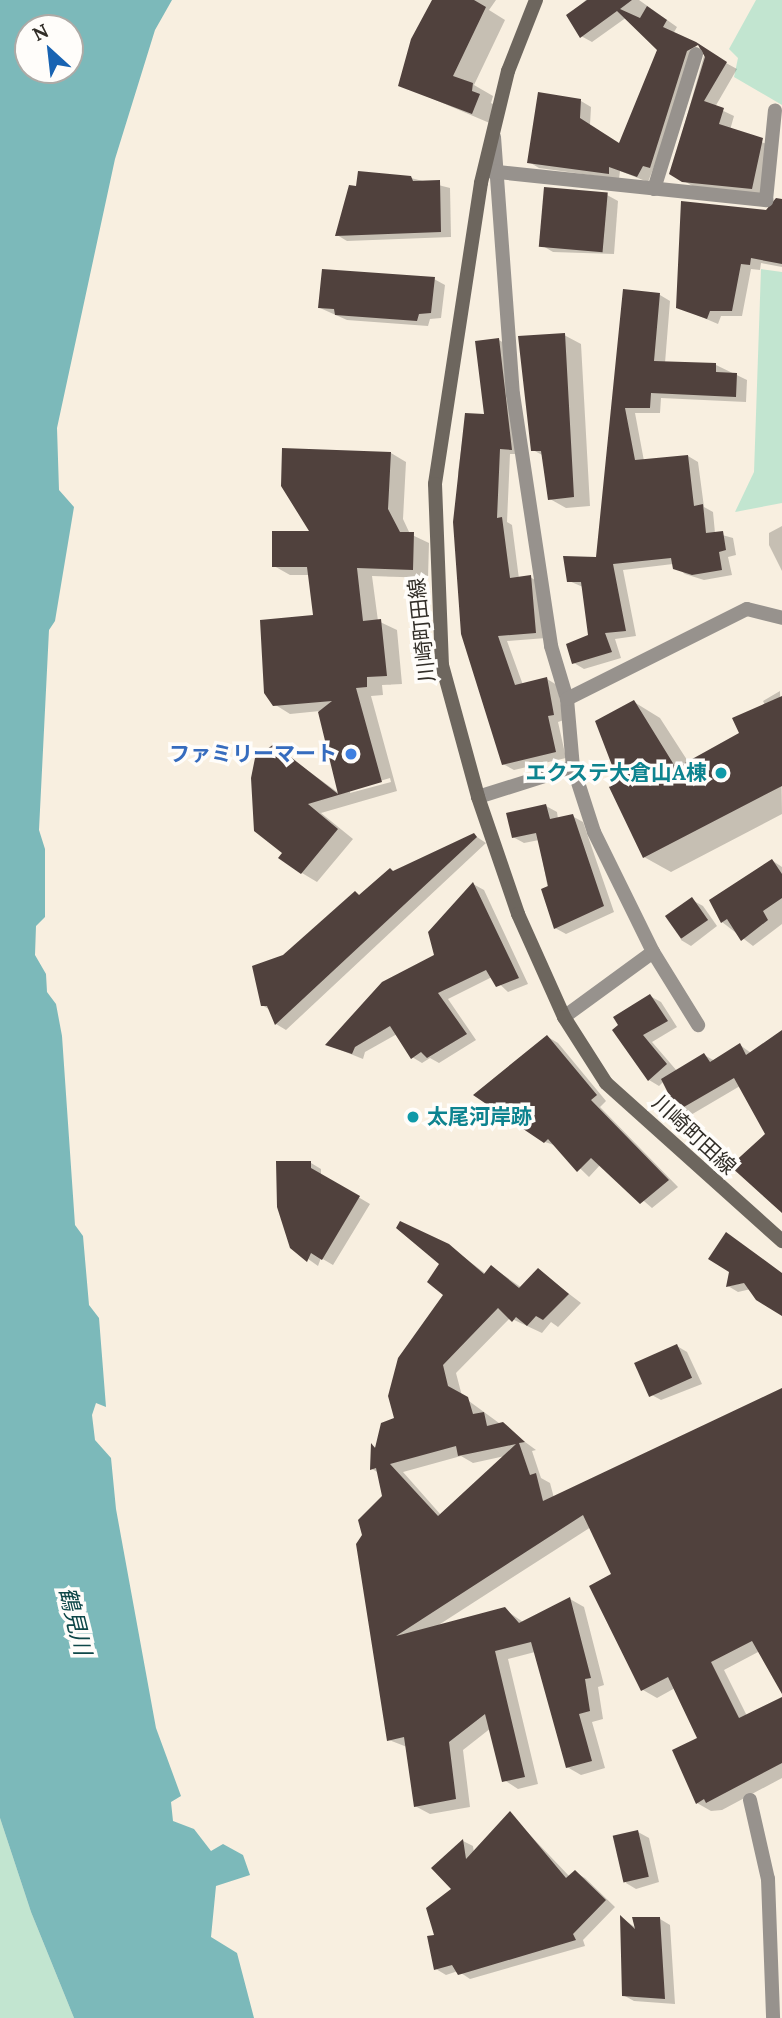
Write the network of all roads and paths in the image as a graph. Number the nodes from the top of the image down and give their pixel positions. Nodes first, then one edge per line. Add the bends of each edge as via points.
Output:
1 (536, 0) edge
2 (696, 54) dead end
3 (775, 110) dead end
4 (490, 171) junction
5 (654, 189) junction
6 (782, 618) edge
7 (567, 699) junction
8 (573, 767) junction
9 (478, 797) junction
10 (653, 952) junction
11 (564, 1017) junction
12 (698, 1026) dead end
13 (782, 1241) edge
14 (750, 1800) dead end
15 (773, 2018) edge

1 - 4 main road, 川崎町田線 via 508,71 494,129
2 - 5 street
3 - 5 street via 766,200
4 - 5 street
4 - 7 street via 513,394 551,646
4 - 9 main road, 川崎町田線 via 435,484 442,665
6 - 7 street via 747,609
7 - 8 street
8 - 9 street
8 - 10 street via 594,832
9 - 11 main road, 川崎町田線 via 518,914
10 - 11 street
10 - 12 street
11 - 13 main road, 川崎町田線 via 606,1083
14 - 15 street via 768,1879

